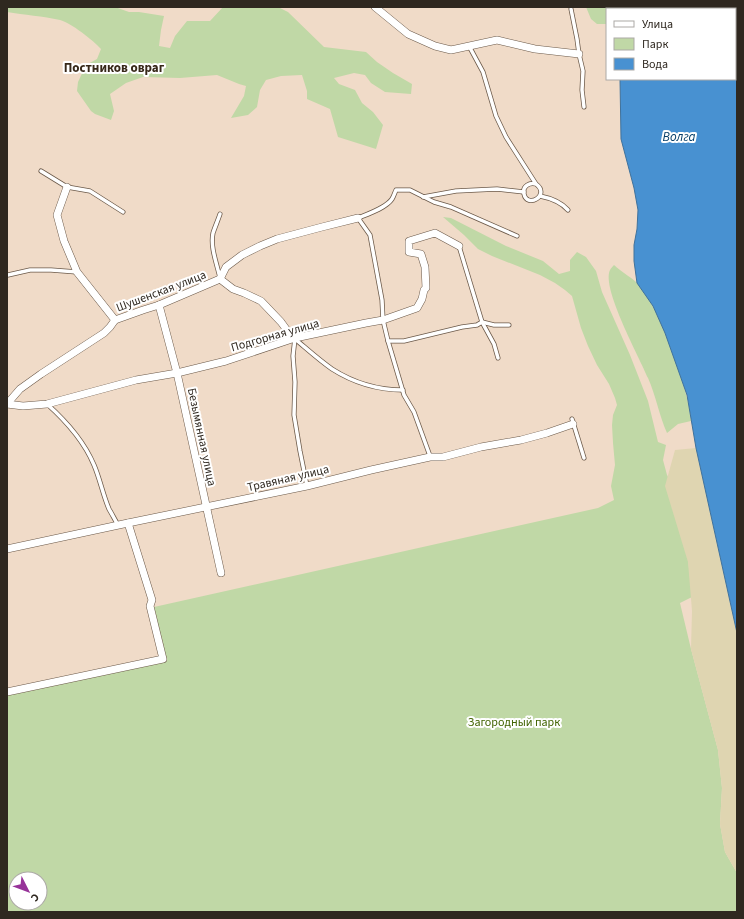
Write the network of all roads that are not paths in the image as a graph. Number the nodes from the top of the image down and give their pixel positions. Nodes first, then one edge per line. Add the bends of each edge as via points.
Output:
1 (375, 7) edge
2 (571, 9) dead end
3 (469, 46) junction
4 (579, 54) junction
5 (584, 107) dead end
6 (41, 171) dead end
7 (536, 184) junction
8 (67, 187) junction
9 (524, 192) junction
10 (540, 196) junction
11 (423, 197) junction
12 (568, 210) dead end
13 (123, 212) dead end
14 (220, 214) dead end
15 (358, 218) junction
16 (517, 236) dead end
17 (459, 246) joint
18 (77, 272) junction
19 (8, 275) dead end
20 (220, 279) junction
21 (159, 306) junction
22 (115, 320) junction
23 (383, 320) junction
24 (482, 322) junction
25 (509, 325) dead end
26 (295, 338) junction
27 (388, 342) junction
28 (498, 358) dead end
29 (177, 373) junction
30 (403, 390) junction
31 (7, 404) edge
32 (47, 404) junction
33 (572, 422) joint
34 (430, 458) junction
35 (584, 458) dead end
36 (307, 486) junction
37 (206, 507) junction
38 (128, 523) junction
39 (118, 525) junction
40 (7, 549) edge
41 (221, 573) dead end
42 (7, 692) edge

1 - 3 street via 408,34 434,46 451,50
2 - 4 lane
3 - 4 street via 497,40 535,49
3 - 7 lane via 483,72 496,116 506,137
4 - 5 lane via 583,71
6 - 8 lane
7 - 9 lane via 525,187
7 - 10 lane via 540,188
8 - 13 lane via 90,192
8 - 18 street via 57,215 64,241
9 - 10 lane via 530,200 536,200
9 - 11 lane via 497,189 456,191
10 - 12 lane via 564,205
11 - 15 lane via 410,190 396,190 386,205
11 - 16 lane
14 - 20 lane via 213,240
15 - 20 street, Шушенская улица via 277,239 260,246 226,267
15 - 23 lane via 370,236 382,300
17 - 23 street, Подгорная улица via 435,233 409,241 409,252 421,254 426,288 417,308
17 - 24 lane
18 - 19 lane via 30,270
18 - 22 street
20 - 21 street, Шушенская улица
20 - 26 street via 233,289 262,301
21 - 22 street, Шушенская улица
21 - 29 street, Безымянная улица
22 - 31 street, Шушенская улица via 104,333 20,389
23 - 26 street, Подгорная улица
23 - 27 lane
24 - 25 lane
24 - 27 lane via 404,341
24 - 28 lane via 494,344
26 - 29 street, Подгорная улица via 226,361
26 - 30 lane via 332,369 344,375 371,386
26 - 36 lane via 294,415
27 - 30 lane
29 - 32 street, Подгорная улица via 136,380
29 - 37 street, Безымянная улица
30 - 34 lane via 414,412
31 - 32 street, Подгорная улица
32 - 39 lane via 83,445 94,465 109,509
33 - 34 street, Травяная улица via 547,433 521,440
33 - 35 lane
34 - 36 street, Травяная улица
36 - 37 street, Травяная улица
37 - 38 street, Травяная улица
37 - 41 street, Безымянная улица
38 - 39 street, Травяная улица
38 - 42 street via 152,600 150,606 163,659
39 - 40 street, Травяная улица

